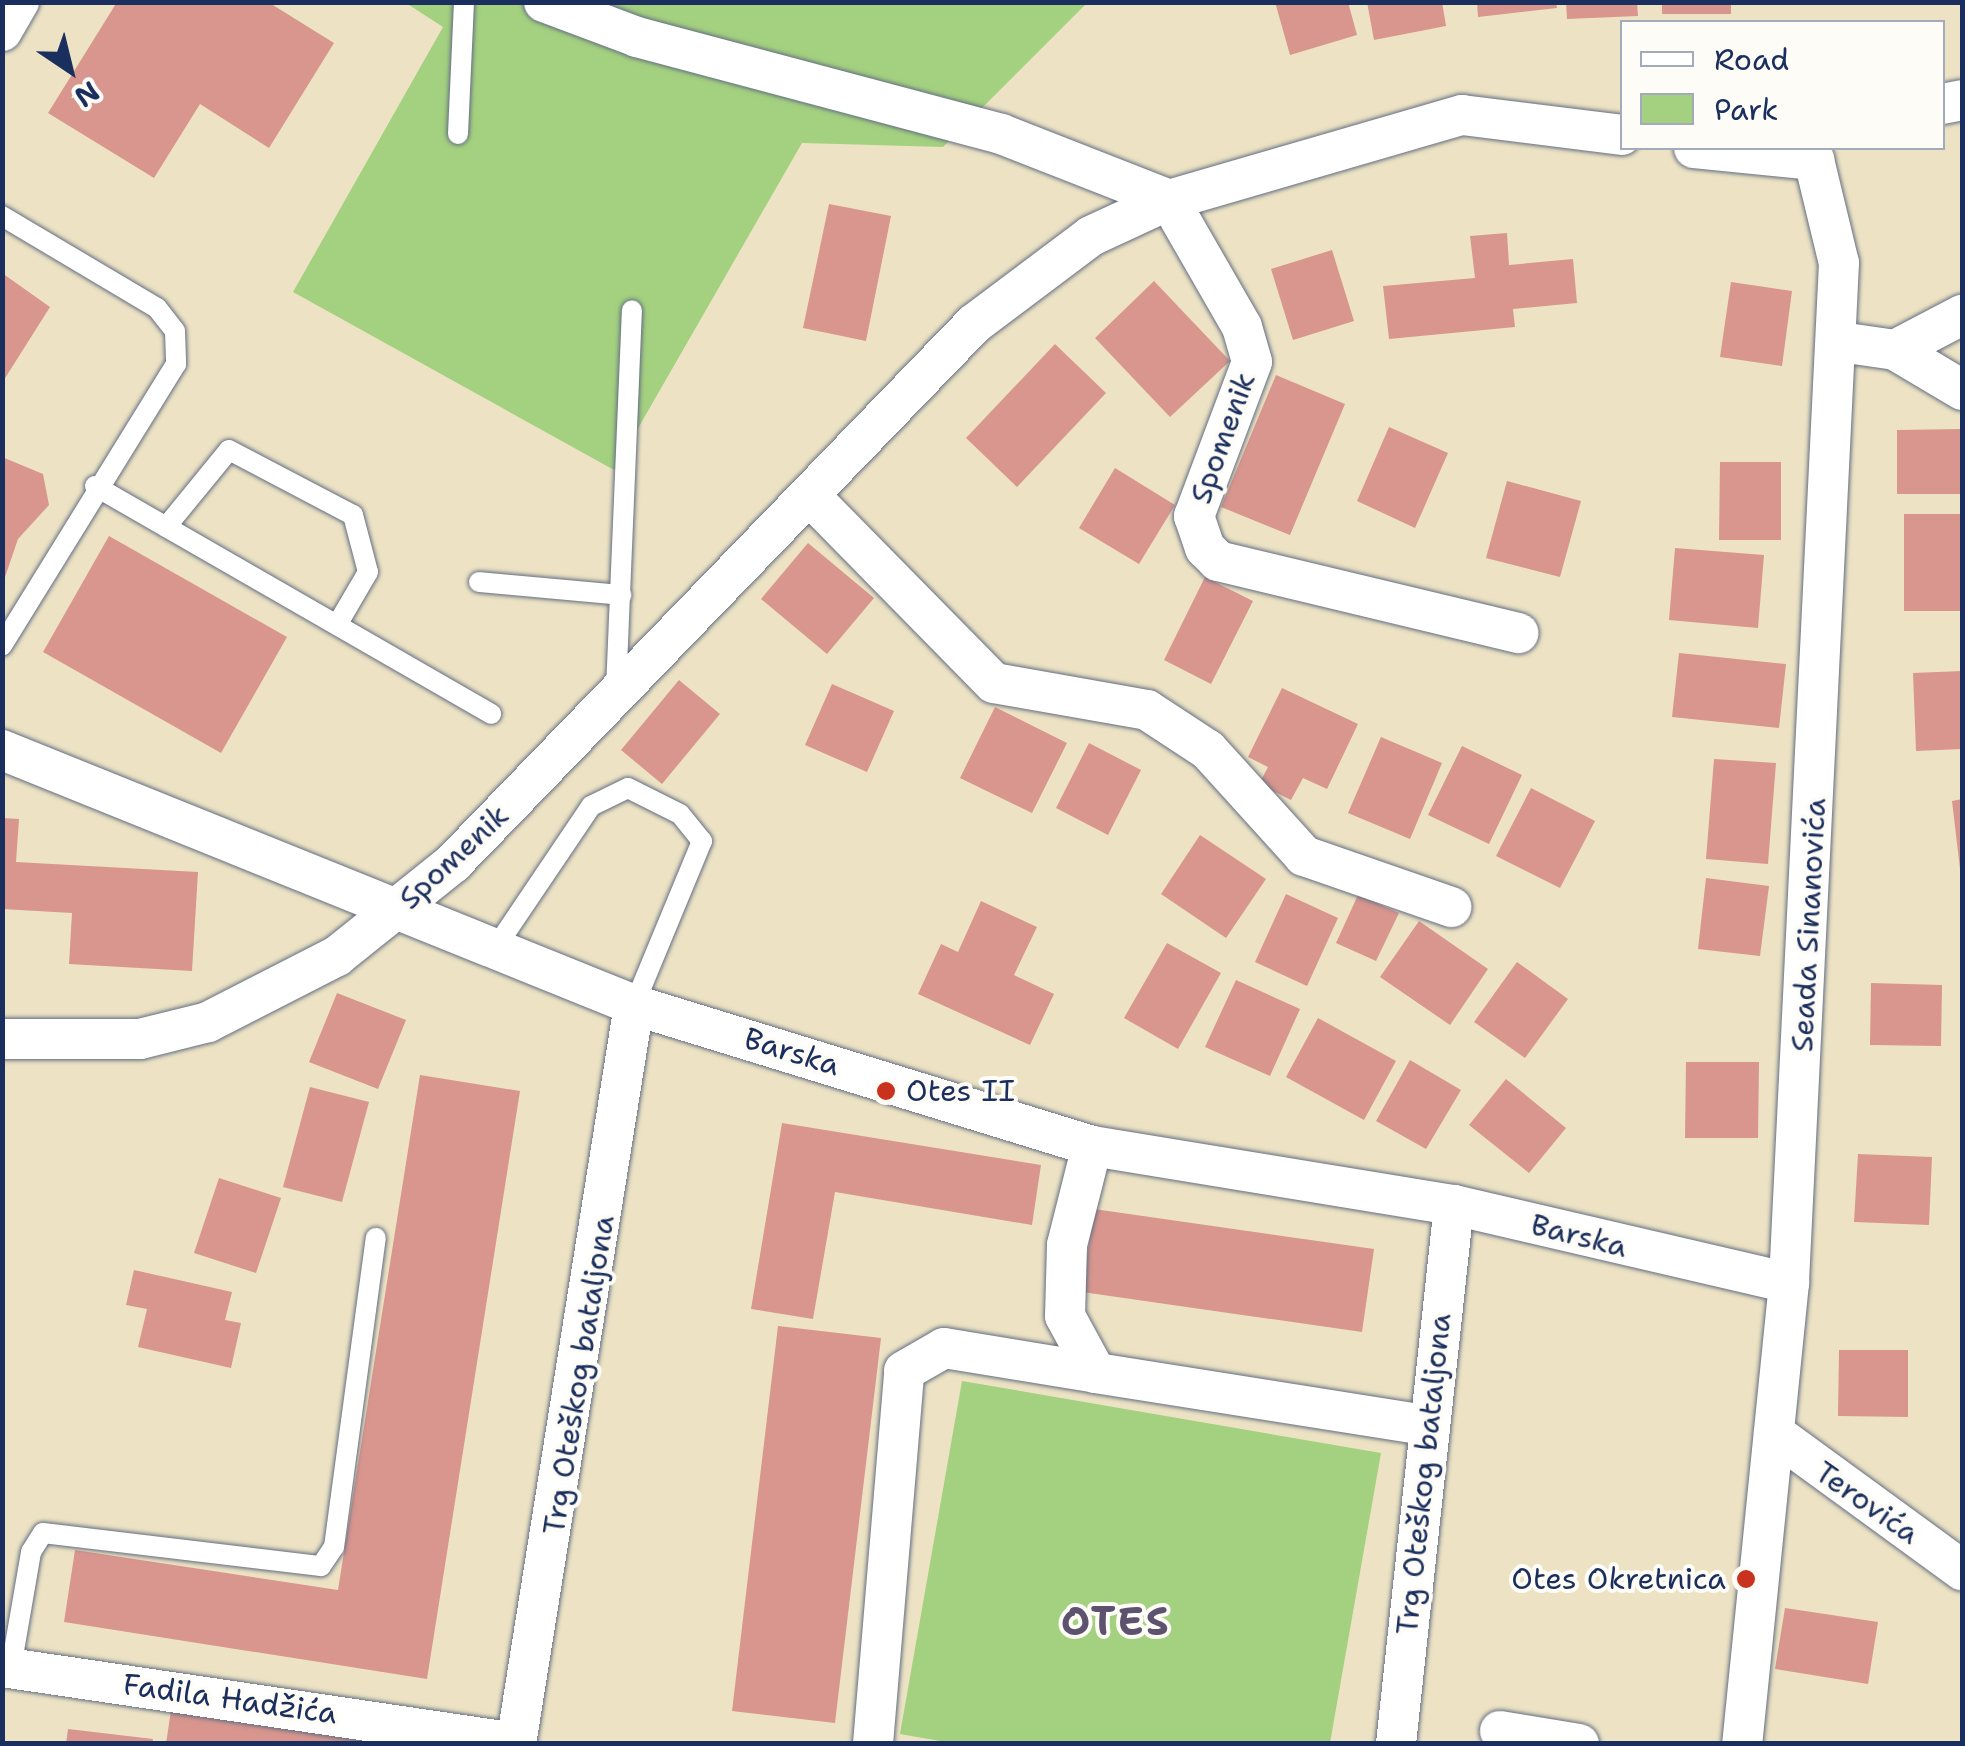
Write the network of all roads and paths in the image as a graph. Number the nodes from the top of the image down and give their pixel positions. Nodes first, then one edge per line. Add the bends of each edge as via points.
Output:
1 (19, 2) edge
2 (464, 2) edge
3 (544, 2) edge
4 (2, 31) edge
5 (458, 134) dead end
6 (1620, 135) edge
7 (1723, 150) edge
8 (1782, 154) edge
9 (1170, 200) junction
10 (2, 216) edge
11 (632, 310) dead end
12 (1962, 315) edge
13 (1840, 342) junction
14 (1894, 350) junction
15 (1962, 390) edge
16 (95, 486) junction
17 (810, 496) junction
18 (166, 527) junction
19 (479, 582) dead end
20 (621, 596) junction
21 (336, 625) junction
22 (1518, 633) dead end
23 (2, 646) edge
24 (616, 697) junction
25 (491, 714) dead end
26 (2, 750) edge
27 (1452, 907) dead end
28 (394, 912) junction
29 (494, 950) junction
30 (634, 1004) junction
31 (2, 1039) edge
32 (1092, 1146) junction
33 (1454, 1205) junction
34 (376, 1238) dead end
35 (1789, 1284) junction
36 (1096, 1373) junction
37 (1429, 1426) junction
38 (1774, 1433) junction
39 (1962, 1570) edge
40 (7, 1667) edge
41 (1500, 1731) dead end
42 (516, 1743) edge
43 (873, 1744) edge
44 (1396, 1744) edge
45 (1579, 1744) edge
46 (1742, 1744) edge

1 - 4 street
2 - 5 lane
3 - 9 street via 637,37 1001,134
6 - 9 street, Spomenik via 1462,115
7 - 8 street
8 - 13 street, Seada Sinanovića via 1814,160 1825,180
9 - 17 street, Spomenik via 1091,236 1007,294
9 - 22 street, Spomenik via 1242,327 1252,362 1194,516 1205,548 1218,560
10 - 16 lane via 157,308 175,330 176,364
11 - 20 lane
12 - 14 street
13 - 14 street
13 - 35 street, Seada Sinanovića
14 - 15 street
16 - 18 lane
16 - 23 lane
17 - 24 street, Spomenik
17 - 27 street via 994,683 1147,710 1208,750 1304,856
18 - 21 lane
18 - 21 lane via 229,450 353,514 368,572
19 - 20 lane
20 - 24 lane
21 - 25 lane
24 - 28 street, Spomenik
26 - 28 street, Barska
28 - 29 street, Barska
28 - 31 street, Spomenik via 276,995 208,1022 140,1039
29 - 30 street, Barska
29 - 30 lane via 591,806 628,788 680,814 702,841
30 - 32 street, Barska
30 - 42 street, Trg Oteškog bataljona
32 - 33 street, Barska
32 - 36 street via 1067,1245 1064,1316
33 - 35 street, Barska
33 - 37 street, Trg Oteškog bataljona
34 - 40 lane via 334,1548 321,1566 43,1534 31,1552
35 - 38 street, Seada Sinanovića
36 - 37 street
36 - 43 street via 944,1348 904,1371
37 - 44 street, Trg Oteškog bataljona
38 - 39 street, Terovića
38 - 46 street, Seada Sinanovića
40 - 42 street, Fadila Hadžića
41 - 45 street

